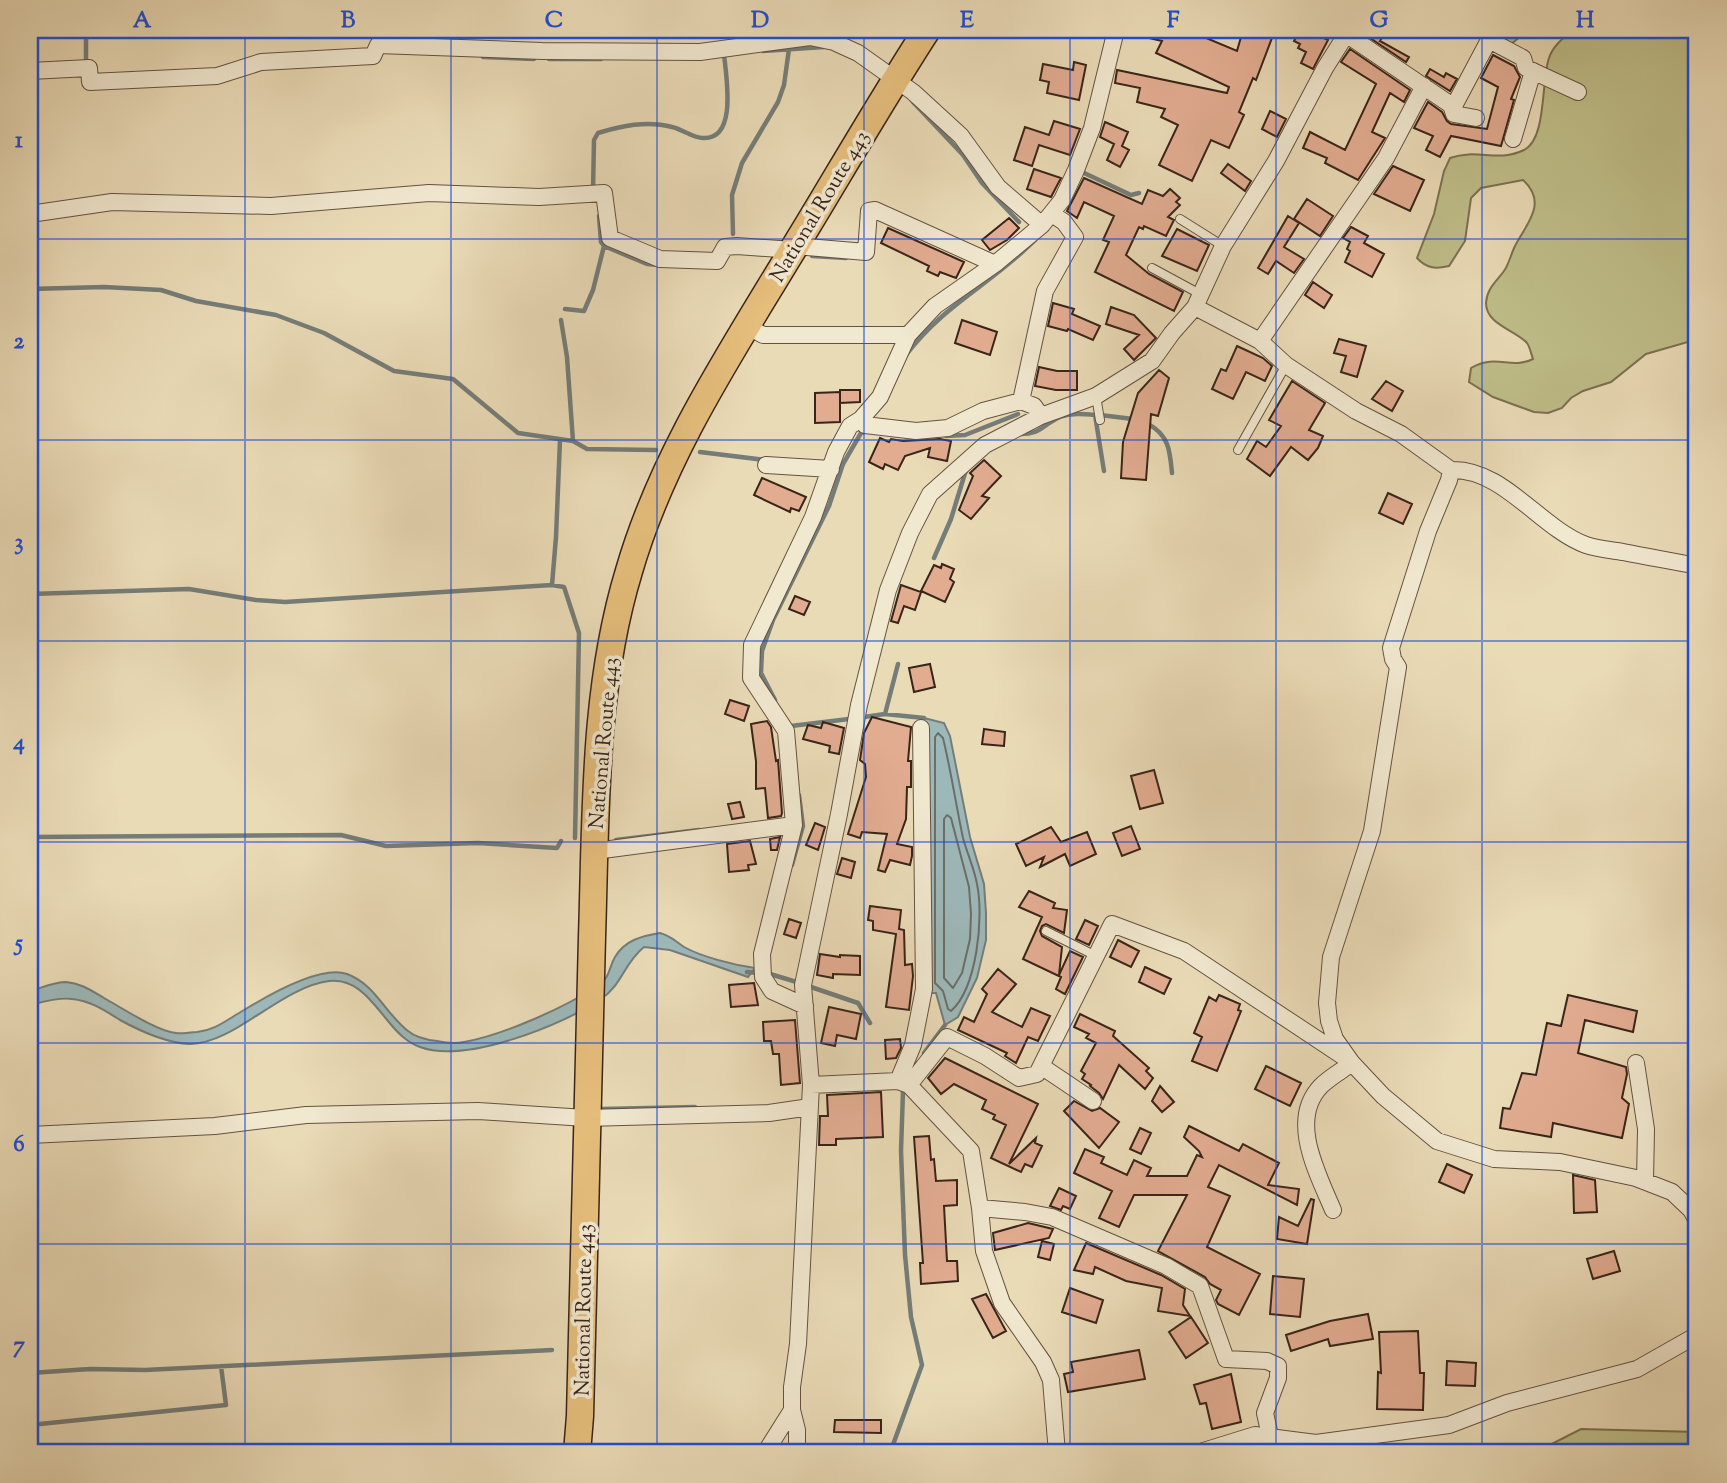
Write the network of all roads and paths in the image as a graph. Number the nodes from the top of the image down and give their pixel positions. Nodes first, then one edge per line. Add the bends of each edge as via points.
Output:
1 (927, 30) edge
2 (1116, 30) edge
3 (1348, 32) edge
4 (810, 34) edge
5 (30, 71) edge
6 (1532, 71) junction
7 (897, 79) junction
8 (1424, 86) junction
9 (1578, 92) dead end
10 (1451, 105) junction
11 (1476, 118) dead end
12 (1513, 139) dead end
13 (30, 214) edge
14 (1047, 219) junction
15 (1181, 219) dead end
16 (1223, 246) junction
17 (794, 248) junction
18 (995, 264) junction
19 (1153, 268) dead end
20 (1198, 300) junction
21 (747, 326) junction
22 (908, 335) junction
23 (1260, 341) junction
24 (1286, 365) junction
25 (1021, 401) junction
26 (1097, 402) junction
27 (1041, 416) junction
28 (861, 419) junction
29 (1100, 420) dead end
30 (1237, 450) dead end
31 (766, 465) dead end
32 (831, 469) junction
33 (1451, 470) junction
34 (1697, 566) edge
35 (921, 728) dead end
36 (794, 825) junction
37 (595, 851) junction
38 (1045, 931) dead end
39 (1096, 956) junction
40 (805, 1006) junction
41 (1352, 1063) junction
42 (1636, 1063) dead end
43 (1041, 1066) junction
44 (904, 1083) junction
45 (811, 1084) junction
46 (1093, 1101) dead end
47 (810, 1107) junction
48 (586, 1118) junction
49 (30, 1135) edge
50 (1644, 1181) junction
51 (981, 1208) junction
52 (1333, 1210) dead end
53 (1697, 1221) edge
54 (1697, 1335) edge
55 (792, 1410) junction
56 (1269, 1436) junction
57 (576, 1453) edge
58 (765, 1453) edge
59 (797, 1453) edge
60 (1057, 1453) edge
61 (1197, 1453) edge

1 - 7 highway, National Route 443
2 - 14 street via 1092,128 1076,170
3 - 8 street
3 - 16 street
4 - 5 street via 700,52 378,45 373,57 261,62 217,76 90,82 89,68
4 - 7 street via 858,53
6 - 9 street
6 - 10 street via 1523,58 1489,40
6 - 12 street
7 - 14 street via 961,136 998,187
7 - 17 highway, National Route 443
8 - 10 street
8 - 23 street via 1386,158
10 - 11 street via 1454,114
13 - 17 street via 112,202 271,206 429,193 538,197 604,193 610,238 660,259 717,261 725,247
14 - 18 street
14 - 25 street via 1064,222 1074,237 1045,291
15 - 16 lane
16 - 20 street
17 - 18 street via 866,252 869,212 875,210
17 - 21 highway, National Route 443
18 - 22 street via 935,306
19 - 20 lane
20 - 23 street
20 - 26 street via 1152,361
21 - 22 street via 763,334
21 - 37 highway, National Route 443 via 670,463 628,572 600,724
22 - 28 street via 880,397
23 - 24 street
24 - 30 lane
24 - 33 street via 1401,434
25 - 27 street via 1034,406
25 - 28 street via 983,411 948,428 916,431 865,425
26 - 27 street
26 - 29 lane
27 - 40 street via 968,458 930,494 910,533 888,590 859,705 803,985
28 - 32 street via 850,426
31 - 32 street
32 - 36 street via 752,645 751,678 786,731
33 - 34 street via 1486,479 1564,535 1587,545
33 - 41 street via 1391,648 1398,667 1371,831 1331,957 1329,1021
35 - 44 street via 924,989
36 - 37 street
36 - 40 street via 762,954 763,977 772,991
37 - 48 highway, National Route 443
38 - 39 lane
39 - 41 street via 1112,924 1184,951
39 - 43 street
40 - 45 street
41 - 50 street via 1437,1141 1494,1159 1560,1162
41 - 52 street via 1322,1086 1312,1099 1307,1121 1309,1151
42 - 50 street via 1646,1129
43 - 44 street via 1037,1074 1019,1078 947,1037
43 - 46 street
44 - 45 street
44 - 51 street via 971,1151
45 - 47 street
47 - 48 street via 769,1113
47 - 55 street
48 - 49 street via 478,1111 306,1115 215,1126
48 - 57 highway, National Route 443
50 - 53 street via 1672,1192
51 - 56 street via 1052,1217 1166,1266 1200,1286 1226,1359 1278,1366 1265,1413
51 - 60 street via 984,1251 1002,1303 1051,1380
54 - 56 street via 1637,1369 1507,1403 1449,1425 1316,1443
55 - 58 street
55 - 59 street
56 - 61 street via 1255,1435

